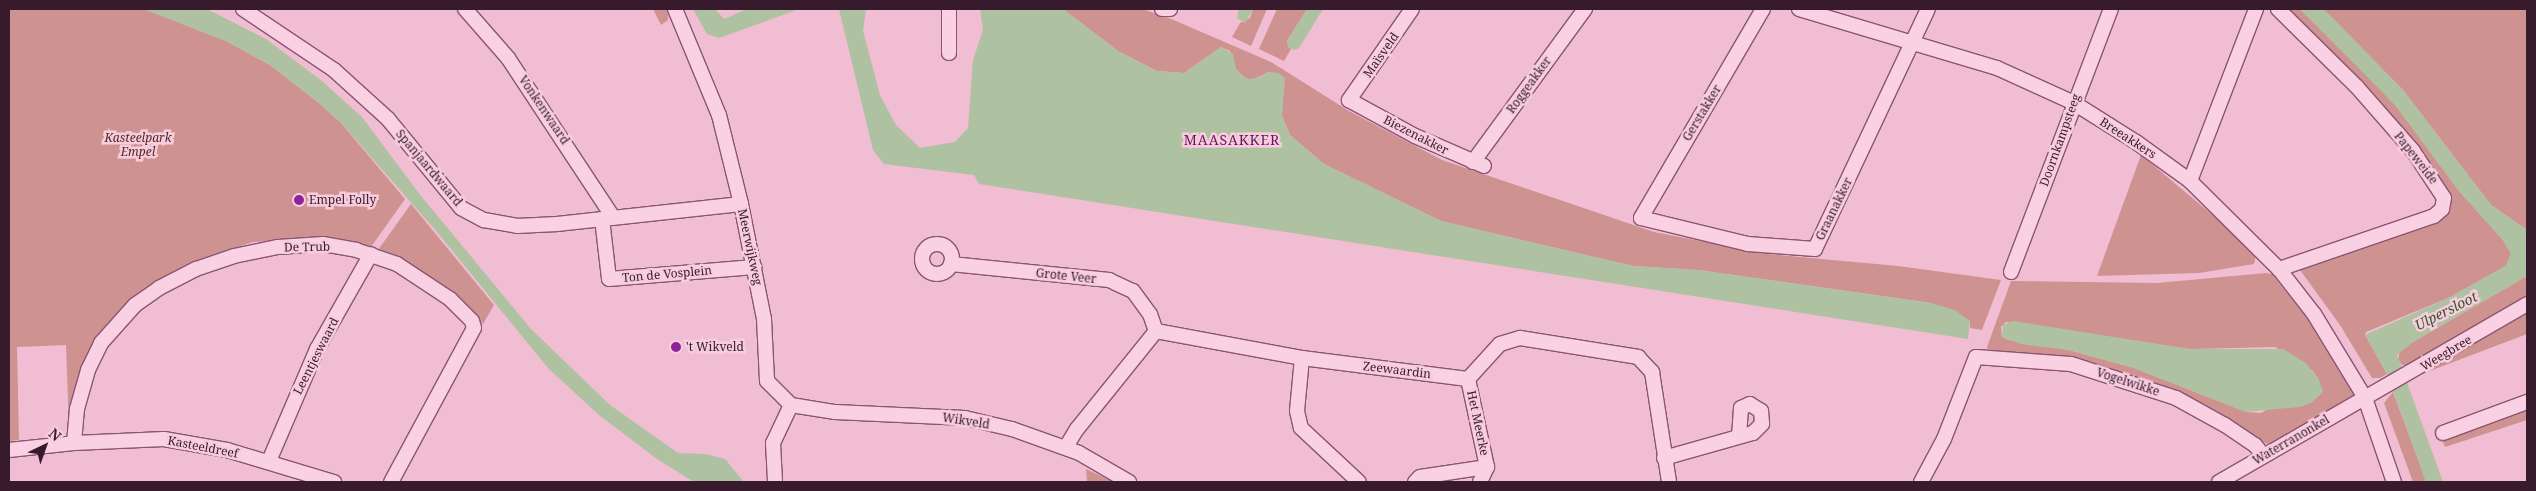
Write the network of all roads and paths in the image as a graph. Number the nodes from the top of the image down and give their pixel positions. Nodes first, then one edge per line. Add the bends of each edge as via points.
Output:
1 (243, 9) edge
2 (465, 9) edge
3 (675, 9) edge
4 (948, 9) edge
5 (1412, 9) edge
6 (1585, 9) edge
7 (1763, 9) edge
8 (1798, 9) edge
9 (1928, 9) edge
10 (2111, 9) edge
11 (2256, 9) edge
12 (2278, 9) edge
13 (1912, 42) junction
14 (950, 53) dead end
15 (1349, 100) joint
16 (2074, 103) junction
17 (1479, 164) joint
18 (2190, 181) junction
19 (741, 204) junction
20 (608, 218) junction
21 (1641, 218) joint
22 (371, 254) junction
23 (952, 264) dead end
24 (755, 267) junction
25 (2279, 269) junction
26 (2011, 272) dead end
27 (2527, 304) edge
28 (1156, 331) junction
29 (1302, 358) junction
30 (1468, 379) junction
31 (2365, 398) junction
32 (2527, 402) edge
33 (791, 405) junction
34 (2443, 433) dead end
35 (1739, 436) dead end
36 (74, 443) junction
37 (1066, 447) junction
38 (9, 450) edge
39 (2263, 455) junction
40 (1664, 458) junction
41 (270, 462) junction
42 (1487, 467) junction
43 (2227, 480) edge
44 (334, 482) edge
45 (391, 482) edge
46 (775, 482) edge
47 (1129, 482) edge
48 (1359, 482) edge
49 (1415, 482) edge
50 (1480, 482) edge
51 (1669, 482) edge
52 (1921, 482) edge
53 (2394, 482) edge

1 - 20 street, Spanjaardwaard via 297,42 360,93 414,148 453,199 472,215 517,226
2 - 20 street, Vonkenwaard via 508,58
3 - 19 street, Meerwijkweg via 719,115
4 - 14 street
5 - 15 street, Maïsveld
6 - 17 street, Roggeakker
7 - 21 street, Gerstakker
8 - 13 street, Breeakkers
9 - 13 street, Graanakker
10 - 16 street, Doornkampsteeg
11 - 18 street
12 - 25 street, Papeweide via 2357,87 2413,151 2444,198 2442,208 2434,216
13 - 16 street, Breeakkers via 1997,68
13 - 21 street, Graanakker via 1815,249 1748,244
15 - 17 street, Biezenakker via 1415,136
16 - 18 street, Breeakkers
16 - 26 street, Doornkampsteeg
18 - 25 street, Breeakkers
19 - 20 street, Spanjaardwaard
19 - 24 street, Meerwijkweg
20 - 24 street, Ton de Vosplein via 609,279
22 - 36 street, De Trub via 324,244 278,247 234,256 196,269 159,288 135,305 101,343 88,370 79,401
22 - 41 street, Leentjeswaard via 317,350
22 - 45 street, De Trub via 397,264 424,281 455,305 472,321 474,328
23 - 28 street, Grote Veer via 1108,280 1133,291 1150,314
24 - 33 street, Meerwijkweg via 764,319 767,381
25 - 31 street, Breeakkers via 2314,314
27 - 31 street, Weegbree
28 - 29 street, Zeewaardin
28 - 37 street
29 - 30 street, Zeewaardin
29 - 48 street via 1297,411 1301,428
30 - 40 street via 1500,344 1520,338 1638,357 1652,372
30 - 42 street, Het Meerke
31 - 39 street, Waterranonkel
31 - 53 street, Breeakkers
32 - 34 street
33 - 37 street, Wikveld via 834,412 965,418
33 - 46 street via 773,443
35 - 40 street
36 - 38 street, Kasteeldreef
36 - 41 street, Kasteeldreef via 164,439 227,450
37 - 47 street, Wikveld
39 - 43 street, Waterranonkel
39 - 52 street, Vogelwikke via 2255,445 2225,425 2176,398 2071,364 1976,357 1944,439
40 - 51 street
41 - 44 street, Kasteeldreef
42 - 49 street, Het Meerke via 1420,477
42 - 50 street, Het Meerke

